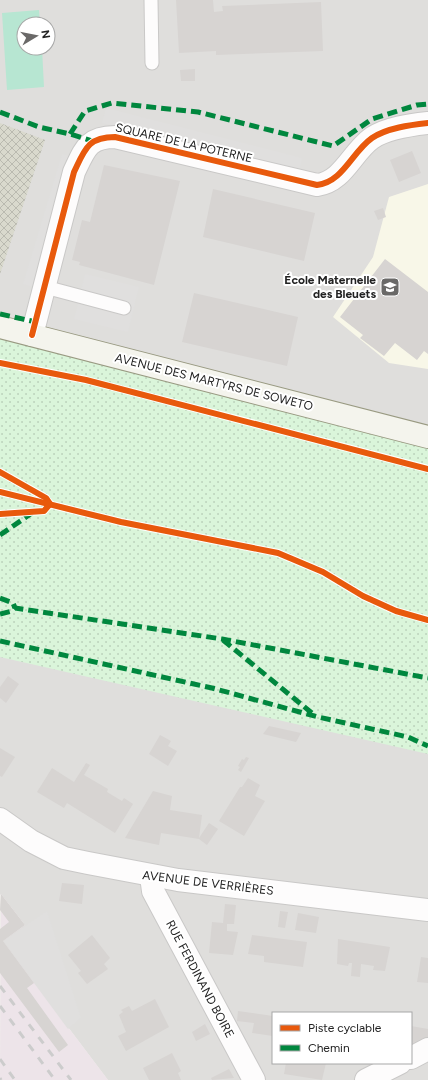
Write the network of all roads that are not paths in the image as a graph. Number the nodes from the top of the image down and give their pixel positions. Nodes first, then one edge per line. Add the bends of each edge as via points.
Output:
1 (151, 0) edge
2 (152, 63) dead end
3 (428, 123) edge
4 (45, 287) junction
5 (124, 308) dead end
6 (0, 327) edge
7 (32, 335) junction
8 (428, 437) edge
9 (0, 819) edge
10 (151, 876) junction
11 (428, 910) edge
12 (428, 1050) edge
13 (412, 1058) edge
14 (398, 1064) edge
15 (254, 1080) edge
16 (366, 1080) edge

1 - 2 lane
3 - 4 street, SQUARE DE LA POTERNE via 392,130 371,138 333,180 317,185 115,138 102,137 92,141 74,172
4 - 5 lane
4 - 7 street, SQUARE DE LA POTERNE
6 - 7 main road, AVENUE DES MARTYRS DE SOWETO
7 - 8 main road, AVENUE DES MARTYRS DE SOWETO
9 - 10 street, AVENUE DE VERRIÈRES via 31,841 64,858
10 - 11 street, AVENUE DE VERRIÈRES
10 - 15 street, RUE FERDINAND BOIRE via 153,891
12 - 13 street
14 - 16 street

